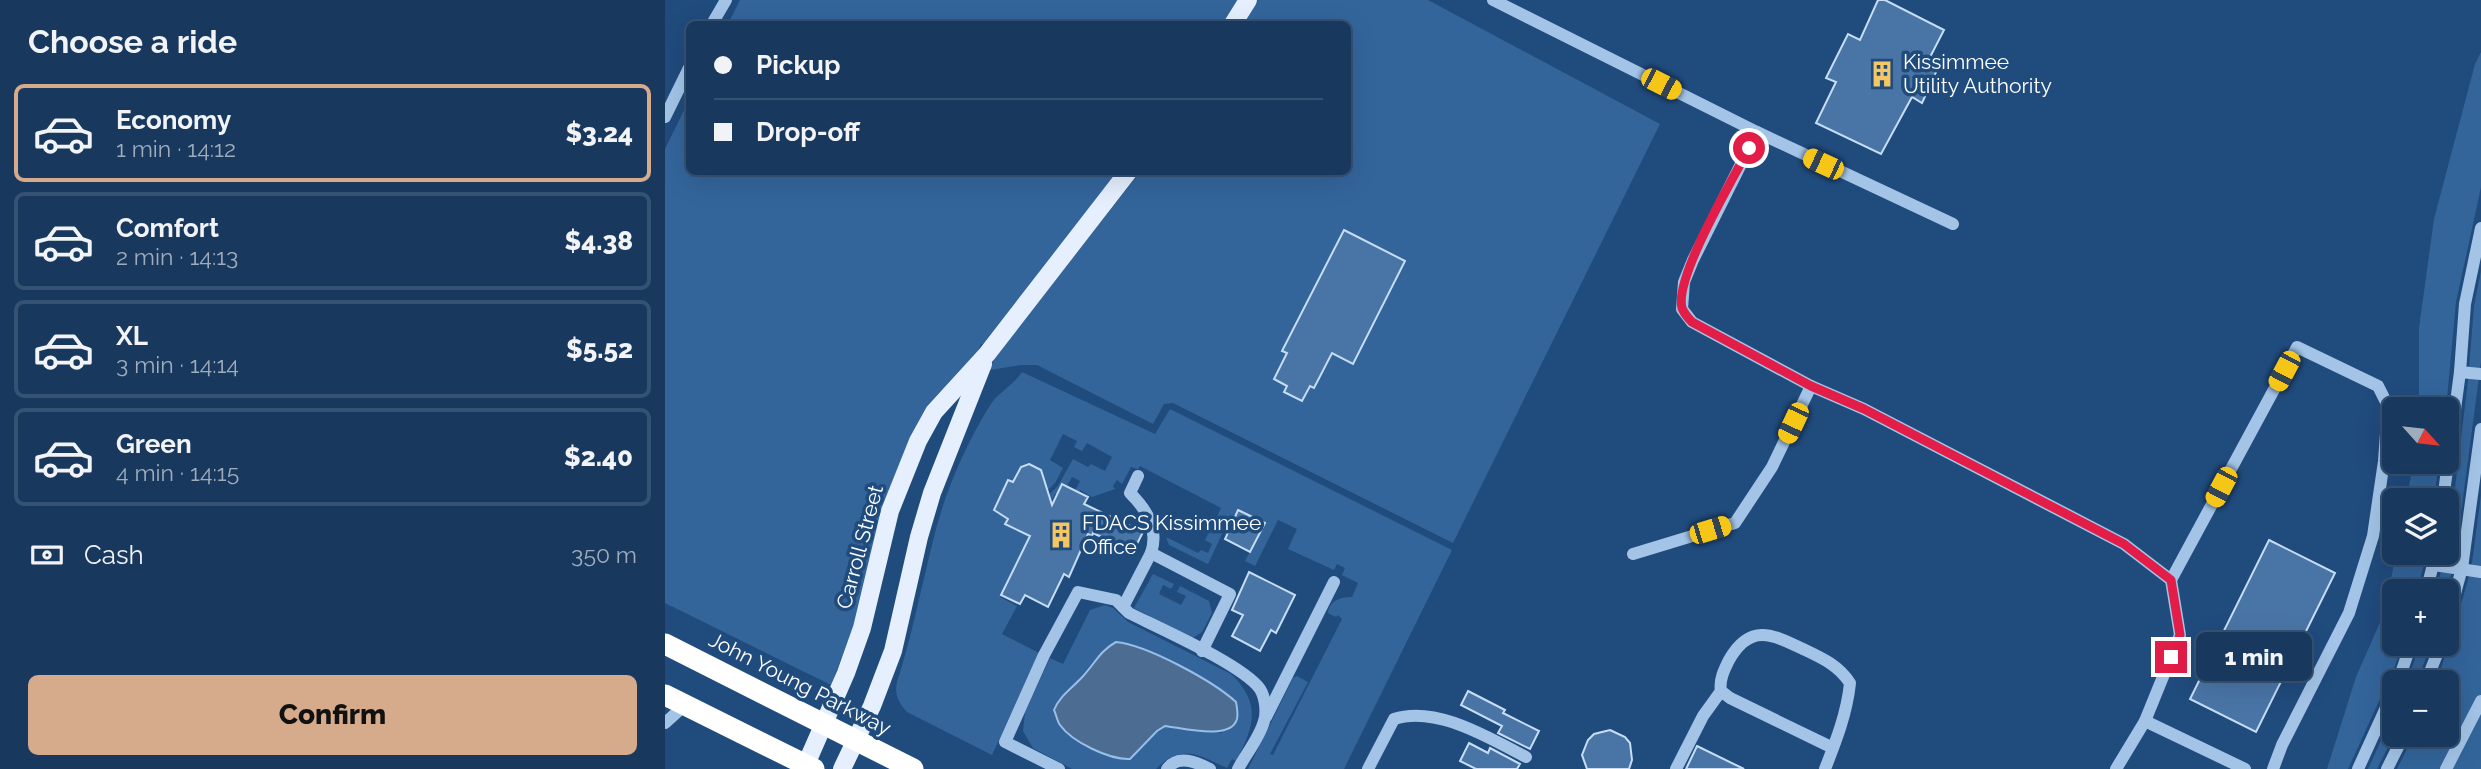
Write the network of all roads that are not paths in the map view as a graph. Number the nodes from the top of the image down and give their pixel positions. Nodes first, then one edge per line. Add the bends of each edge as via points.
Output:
1 (726, 0) edge
2 (1248, 0) edge
3 (1493, 0) edge
4 (714, 21) edge
5 (1235, 21) edge
6 (686, 74) edge
7 (665, 117) edge
8 (1757, 132) junction
9 (1127, 175) edge
10 (1953, 224) dead end
11 (2481, 228) edge
12 (986, 354) junction
13 (2460, 372) junction
14 (2481, 374) edge
15 (1811, 386) junction
16 (2481, 429) edge
17 (1137, 477) dead end
18 (2445, 488) edge
19 (1151, 553) junction
20 (1633, 554) dead end
21 (2453, 565) edge
22 (2462, 568) junction
23 (2481, 572) edge
24 (2459, 579) edge
25 (2171, 580) junction
26 (1333, 582) dead end
27 (1123, 607) junction
28 (665, 644) edge
29 (1202, 651) junction
30 (1721, 691) junction
31 (665, 695) edge
32 (2481, 701) edge
33 (685, 705) junction
34 (2382, 716) edge
35 (1265, 721) junction
36 (2145, 721) junction
37 (665, 723) edge
38 (824, 724) junction
39 (855, 739) junction
40 (2398, 747) edge
41 (1833, 748) junction
42 (1526, 757) dead end
43 (808, 768) edge
44 (842, 769) edge
45 (913, 769) edge
46 (1059, 769) edge
47 (1167, 769) edge
48 (1210, 769) edge
49 (1238, 769) edge
50 (1369, 769) edge
51 (1676, 769) edge
52 (1825, 769) edge
53 (2116, 769) edge
54 (2245, 769) edge
55 (2273, 769) edge
56 (2358, 769) edge
57 (2387, 769) edge
58 (2446, 769) edge

1 - 4 street
2 - 5 main road
3 - 8 street
6 - 7 street
8 - 10 street
8 - 15 street via 1693,260 1684,282 1682,309 1692,322
9 - 12 main road, Carroll Street
11 - 13 street via 2465,304
12 - 38 main road, Carroll Street via 934,412 918,440 890,511 862,628
12 - 39 main road, Carroll Street via 932,493 893,651
13 - 14 street
13 - 18 street
15 - 20 street via 1772,467 1735,523
15 - 25 street via 2124,544
16 - 22 street
17 - 19 street via 1130,493 1154,526
19 - 27 street
19 - 29 street via 1230,594
21 - 22 street
22 - 23 street
22 - 24 street
25 - 36 street via 2180,635
25 - 55 street via 2297,347 2378,386 2388,406 2373,536 2349,613
26 - 35 street
27 - 29 street
27 - 46 street via 1115,600 1078,592 1005,742
28 - 38 highway, John Young Parkway
29 - 35 street via 1253,681 1262,692
30 - 41 street
30 - 41 street via 1720,683 1735,650 1752,637 1774,635 1816,655 1834,665 1850,683
30 - 51 street
31 - 33 highway
32 - 58 street
33 - 37 street
33 - 43 highway
34 - 56 street
35 - 49 street
36 - 53 street
36 - 54 street
38 - 39 highway, John Young Parkway
38 - 43 main road, Carroll Street
39 - 44 main road, Carroll Street
39 - 45 highway, John Young Parkway
40 - 57 street
41 - 52 street
42 - 50 street via 1462,725 1401,716 1394,719
47 - 48 street via 1182,760

